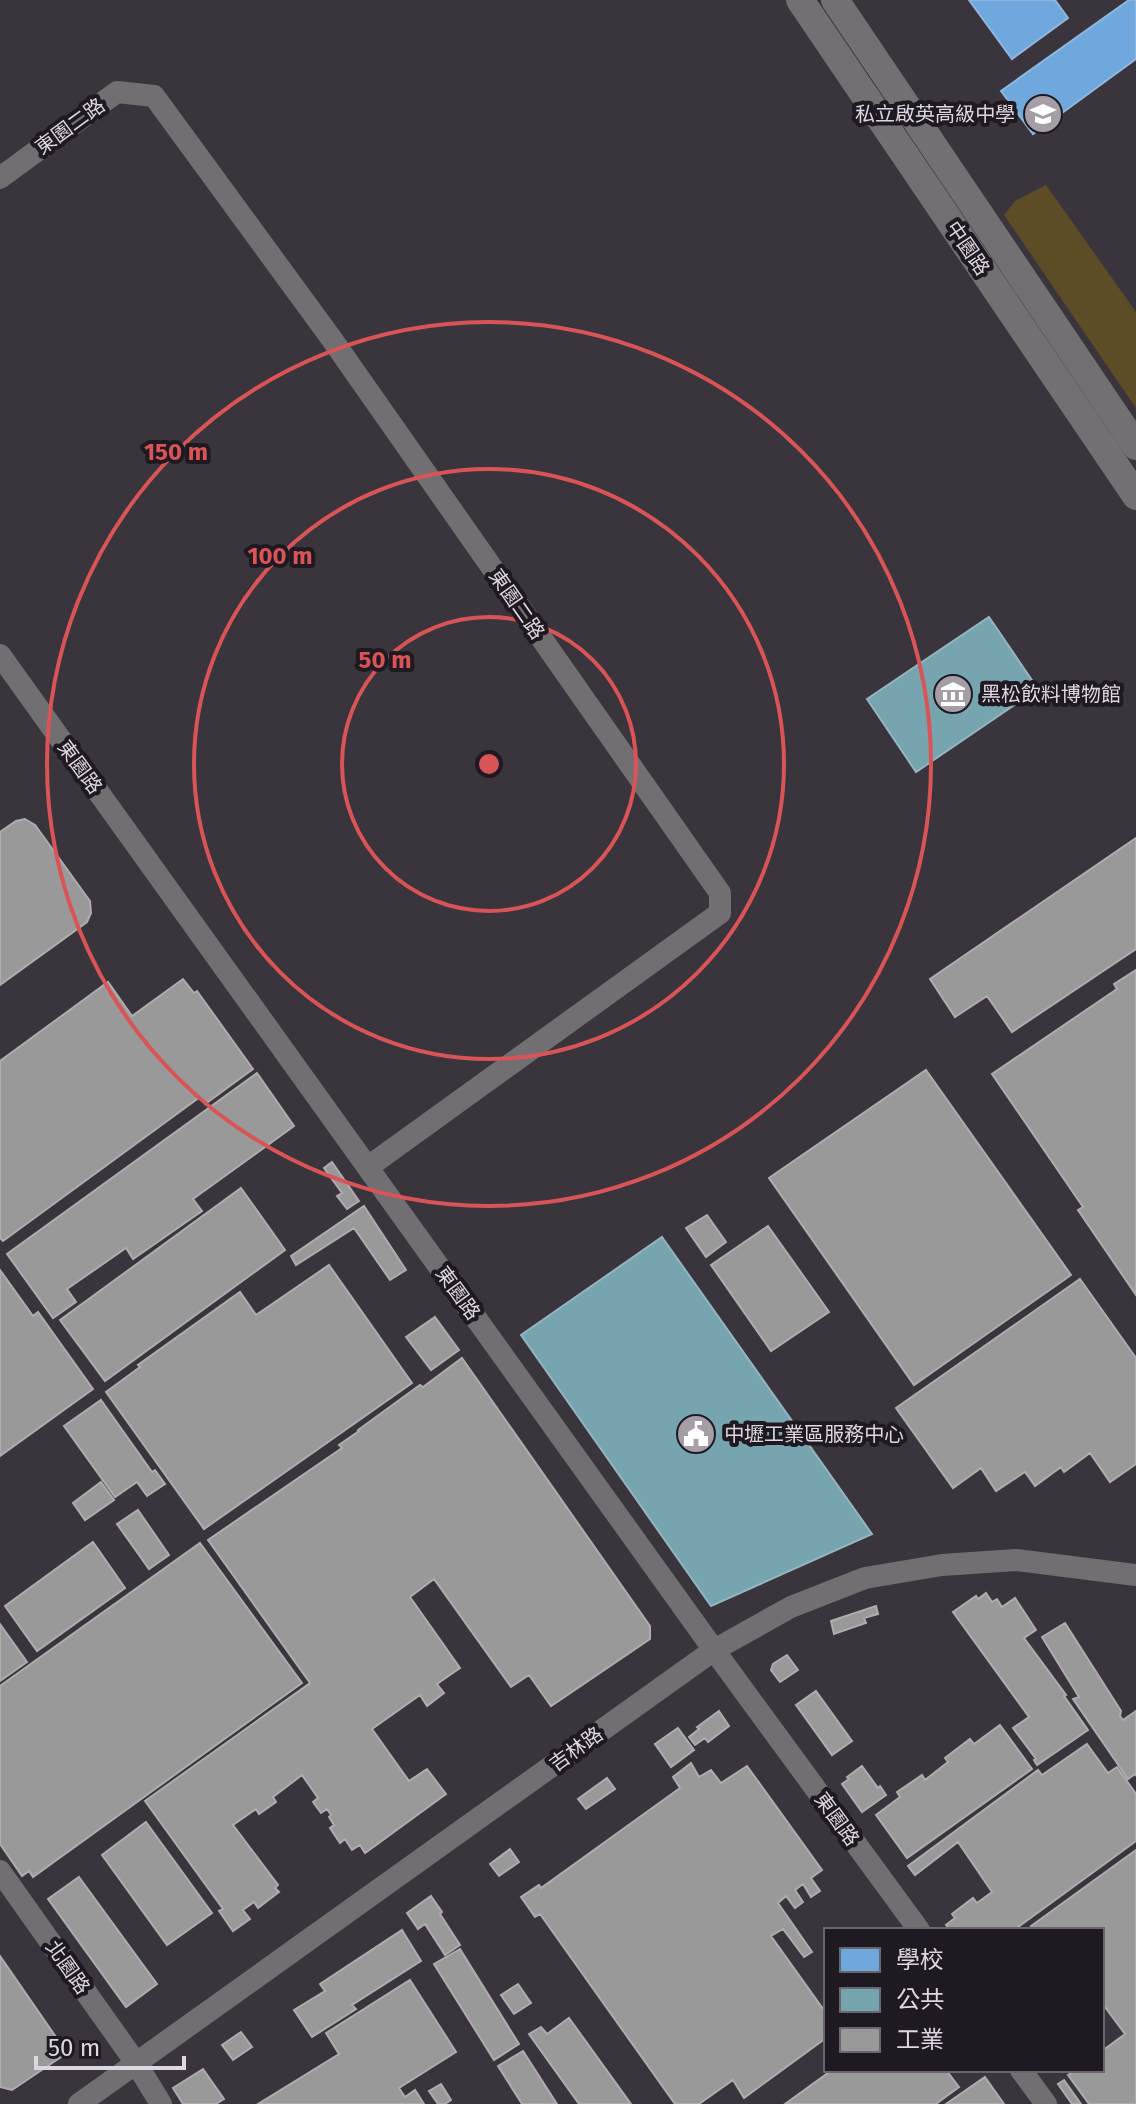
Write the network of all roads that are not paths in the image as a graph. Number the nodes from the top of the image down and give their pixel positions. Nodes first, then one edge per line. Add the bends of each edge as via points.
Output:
1 (800, 0) edge
2 (835, 0) edge
3 (0, 178) edge
4 (1136, 446) edge
5 (1136, 496) edge
6 (0, 655) edge
7 (368, 1167) junction
8 (1136, 1575) edge
9 (714, 1650) junction
10 (0, 1871) edge
11 (918, 1928) edge
12 (136, 2063) junction
13 (1022, 2072) edge
14 (79, 2104) edge
15 (161, 2104) edge
16 (1046, 2104) edge

1 - 5 main road, 中園路
2 - 4 main road, 中園路
3 - 7 street, 東園二路 via 117,92 154,96 331,338 720,893 720,913
6 - 7 street, 東園路
7 - 9 street, 東園路
8 - 9 street, 吉林路 via 1016,1560 865,1578 791,1607
9 - 11 street, 東園路
9 - 12 street, 吉林路
10 - 12 street, 北園路
12 - 14 street, 吉林路
12 - 15 street, 北園路
13 - 16 street

